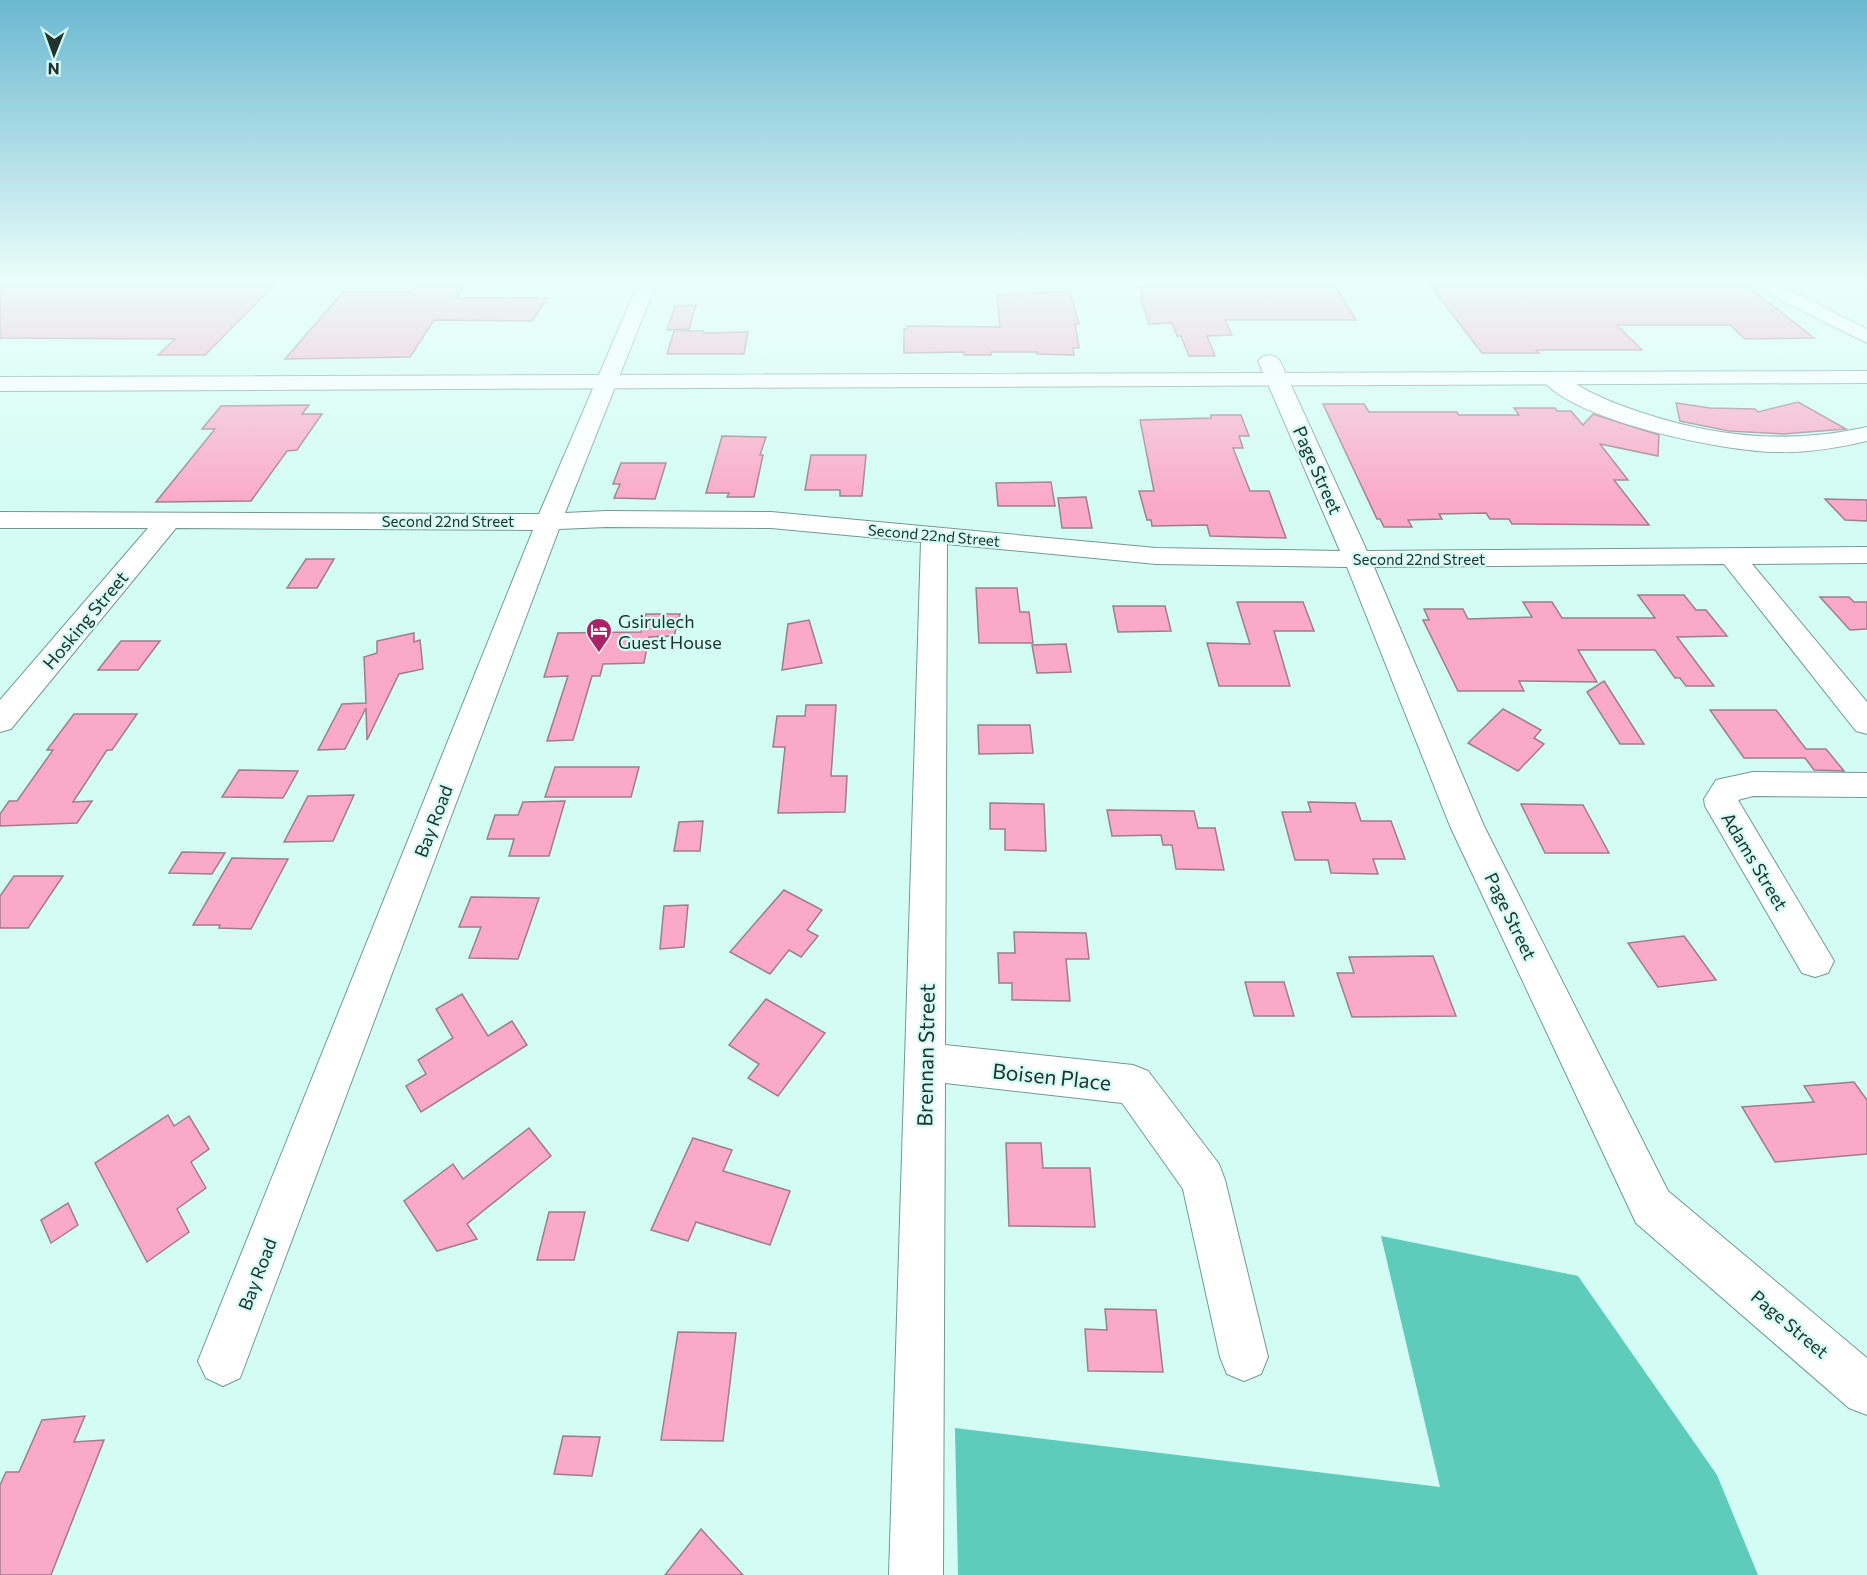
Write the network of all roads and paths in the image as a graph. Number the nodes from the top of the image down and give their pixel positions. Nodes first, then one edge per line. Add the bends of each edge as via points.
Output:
1 (616, 358) edge
2 (1867, 362) edge
3 (0, 367) edge
4 (1273, 370) junction
5 (610, 373) junction
6 (1867, 377) edge
7 (1552, 378) junction
8 (0, 384) edge
9 (1867, 434) edge
10 (170, 519) junction
11 (0, 520) edge
12 (549, 522) junction
13 (934, 536) junction
14 (1731, 555) junction
15 (1867, 555) edge
16 (1357, 560) junction
17 (0, 722) edge
18 (1867, 723) edge
19 (1867, 785) edge
20 (1815, 961) dead end
21 (925, 1062) junction
22 (1244, 1356) dead end
23 (223, 1360) dead end
24 (1867, 1390) edge
25 (916, 1575) edge

1 - 5 street, Bay Road
2 - 4 street
3 - 5 street
4 - 5 street
4 - 7 street
4 - 16 street, Page Street
5 - 8 street
5 - 12 street, Bay Road
6 - 7 street
7 - 9 street via 1582,399 1646,422 1727,440 1778,446 1838,441
10 - 11 street, Second 22nd Street
10 - 12 street, Second 22nd Street
10 - 17 street, Hosking Street
12 - 13 street, Second 22nd Street via 746,519
12 - 23 street, Bay Road
13 - 16 street, Second 22nd Street via 1129,556
13 - 21 street, Brennan Street
14 - 15 street, Second 22nd Street
14 - 16 street, Second 22nd Street
14 - 18 street
16 - 24 street, Page Street via 1467,826 1652,1207
19 - 20 street, Adams Street via 1753,784 1728,789 1721,799
21 - 22 street, Boisen Place via 1133,1085 1203,1180
21 - 25 street, Brennan Street

